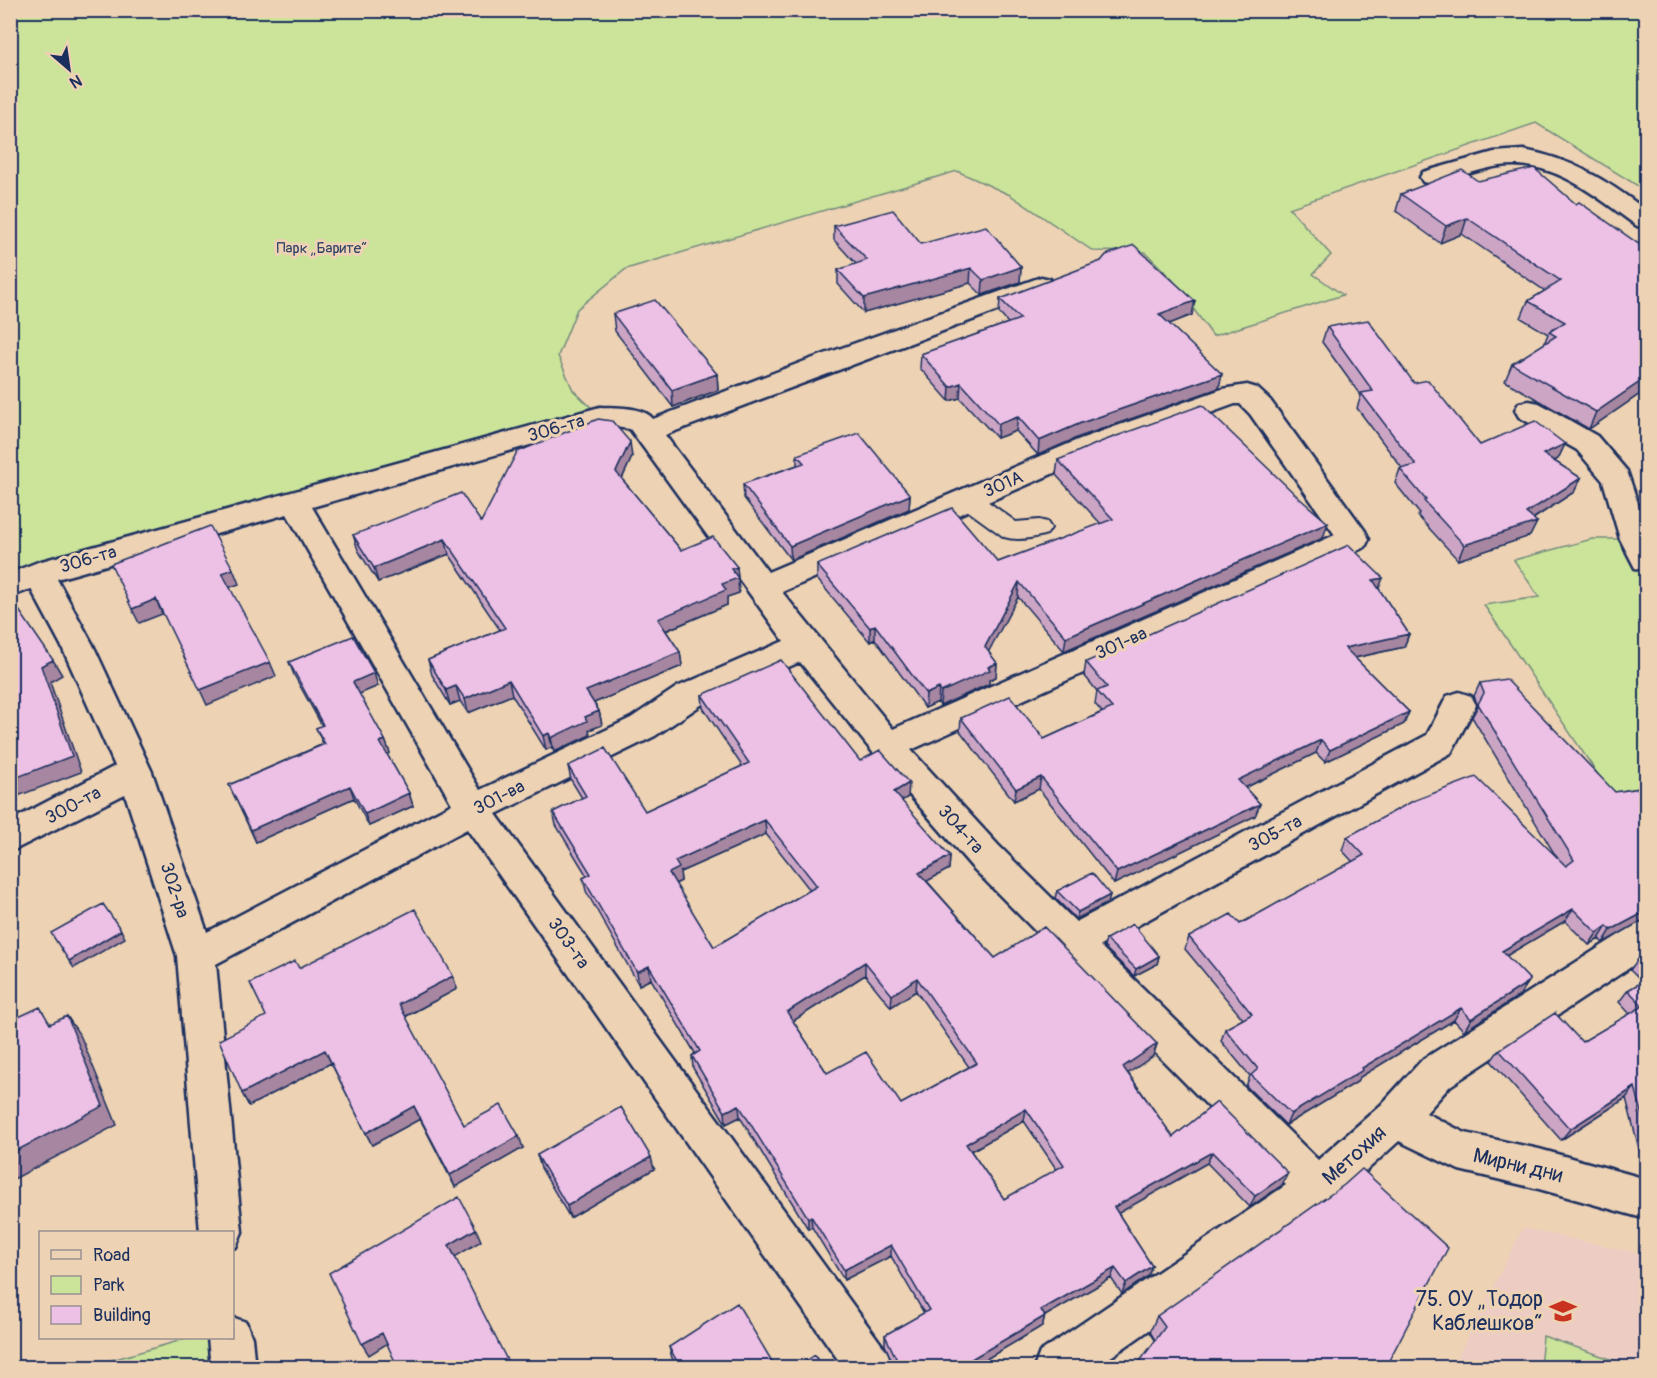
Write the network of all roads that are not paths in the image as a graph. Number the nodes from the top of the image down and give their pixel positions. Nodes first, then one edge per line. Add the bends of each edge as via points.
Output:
1 (1432, 177) dead end
2 (1647, 221) edge
3 (1067, 275) edge
4 (1529, 410) dead end
5 (649, 431) junction
6 (968, 499) junction
7 (294, 501) junction
8 (1040, 528) dead end
9 (1354, 539) joint
10 (1647, 560) edge
11 (20, 572) edge
12 (764, 587) junction
13 (805, 646) junction
14 (1459, 705) dead end
15 (887, 746) junction
16 (135, 772) junction
17 (473, 809) junction
18 (10, 838) edge
19 (1647, 937) edge
20 (1073, 942) junction
21 (196, 956) junction
22 (1395, 1118) junction
23 (1317, 1188) junction
24 (1647, 1199) edge
25 (221, 1231) edge
26 (230, 1339) edge
27 (233, 1368) edge
28 (871, 1368) edge
29 (1056, 1368) edge

1 - 2 street via 1503,158 1543,159 1603,190
3 - 5 street
4 - 10 street via 1587,443 1617,478 1635,539
5 - 7 street, 306-та via 639,420 600,416
5 - 12 street, 304-та
6 - 8 lane via 1012,531
6 - 9 street, 301А via 1090,446 1232,395 1247,394
6 - 12 street, 301А
7 - 11 street, 306-та
7 - 17 street, 303-та
9 - 15 street, 301-ва
11 - 16 street, 302-ра via 77,645
12 - 13 street, 304-та
13 - 15 street, 304-та
13 - 17 street, 301-ва via 689,696 643,727
14 - 20 street, 305-та via 1439,744
15 - 20 street, 304-та via 985,856
16 - 18 street, 300-та
16 - 21 street, 302-ра
17 - 21 street, 301-ва
17 - 28 street, 303-та
19 - 22 street, Метохия via 1437,1073
20 - 23 street, 304-та
21 - 25 street, 302-ра
22 - 23 street, Метохия
22 - 24 street, Мирни дни via 1459,1151
23 - 29 street, Метохия
26 - 27 street

